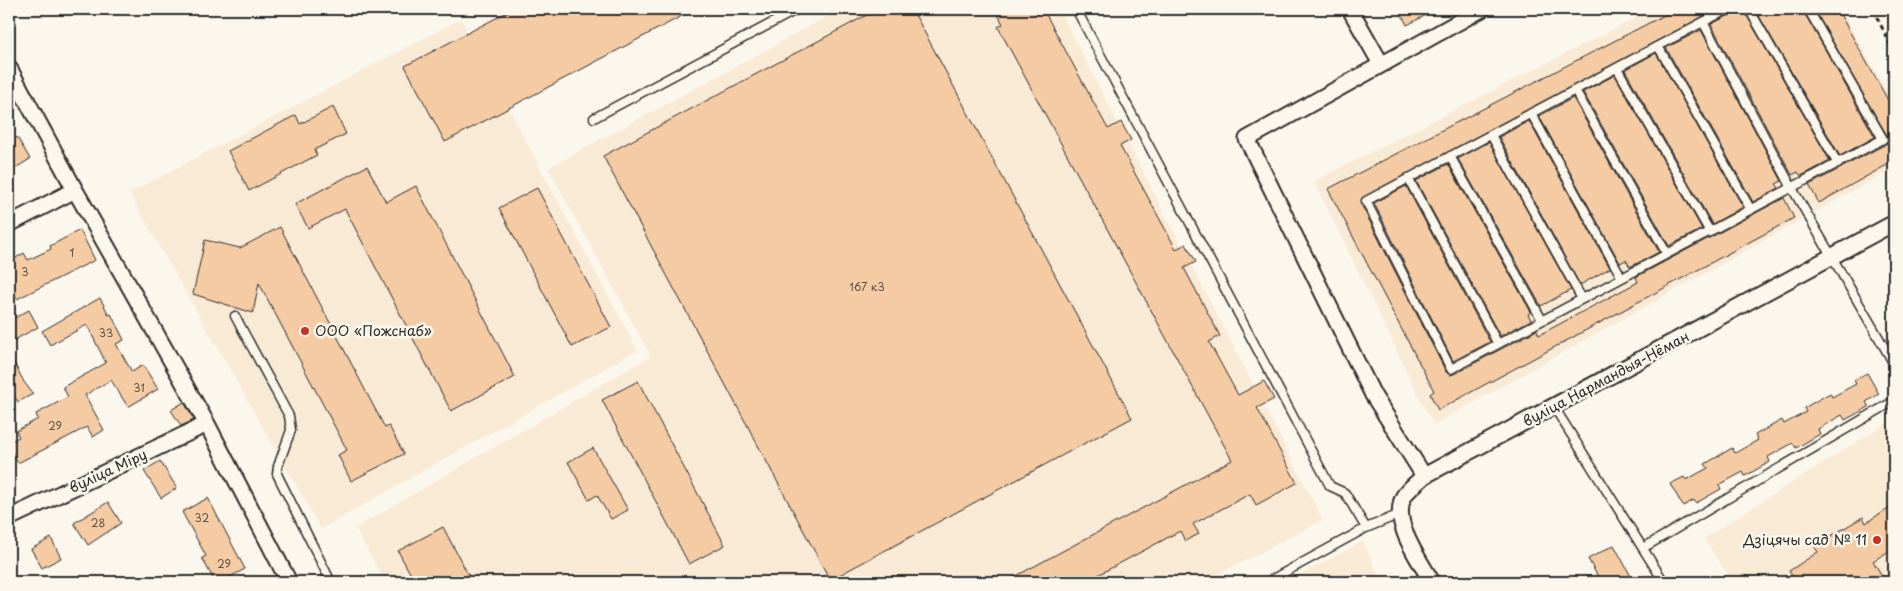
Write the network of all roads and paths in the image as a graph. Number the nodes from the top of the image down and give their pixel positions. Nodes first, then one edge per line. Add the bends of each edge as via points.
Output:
1 (798, 9) edge
2 (1076, 9) edge
3 (1350, 9) edge
4 (1482, 9) edge
5 (1729, 9) edge
6 (1749, 9) edge
7 (1808, 9) edge
8 (1873, 9) edge
9 (1703, 22) junction
10 (1658, 46) junction
11 (1894, 49) edge
12 (1381, 64) junction
13 (9, 68) edge
14 (1617, 68) junction
15 (1575, 90) junction
16 (1531, 113) junction
17 (594, 118) dead end
18 (1491, 134) junction
19 (1450, 156) junction
20 (1838, 164) junction
21 (1408, 178) junction
22 (1792, 188) junction
23 (75, 190) junction
24 (1751, 210) junction
25 (1894, 223) edge
26 (9, 224) edge
27 (1710, 232) junction
28 (1667, 254) junction
29 (1831, 256) junction
30 (1622, 278) junction
31 (1582, 299) junction
32 (235, 316) dead end
33 (1542, 320) junction
34 (1498, 344) junction
35 (1894, 364) edge
36 (1894, 401) edge
37 (1554, 408) junction
38 (207, 424) junction
39 (1424, 476) junction
40 (1400, 514) junction
41 (9, 518) edge
42 (1366, 528) junction
43 (1643, 548) junction
44 (288, 582) edge
45 (330, 582) edge
46 (1267, 582) edge
47 (1432, 582) edge
48 (1664, 582) edge

1 - 17 lane
2 - 42 lane via 1330,486 1345,493
3 - 12 street
4 - 12 street
5 - 9 lane
6 - 20 lane
7 - 20 lane via 1883,139
8 - 11 path
9 - 10 lane
9 - 22 lane
10 - 14 lane
10 - 24 lane
12 - 39 street via 1247,139 1374,395
13 - 23 street
14 - 15 lane
14 - 27 lane
15 - 16 lane
15 - 28 lane
16 - 18 lane
16 - 30 lane
18 - 19 lane
18 - 31 lane
19 - 21 lane
19 - 33 lane
20 - 22 lane
21 - 34 lane
21 - 34 lane via 1366,201 1451,369
22 - 24 lane
22 - 29 lane
23 - 26 street
23 - 38 street
24 - 27 lane
25 - 29 street, вуліца Нармандыя-Нёман
27 - 28 lane
28 - 30 lane
29 - 35 lane
29 - 37 street, вуліца Нармандыя-Нёман
30 - 31 lane
31 - 33 lane
32 - 45 lane via 289,416 291,430 277,474
33 - 34 lane
36 - 43 lane
37 - 39 street, вуліца Нармандыя-Нёман
37 - 43 lane
38 - 41 street, вуліца Міру
38 - 44 street
39 - 40 street, вуліца Нармандыя-Нёман via 1404,496
40 - 42 lane
40 - 47 street via 1403,531
42 - 46 lane
43 - 48 lane

